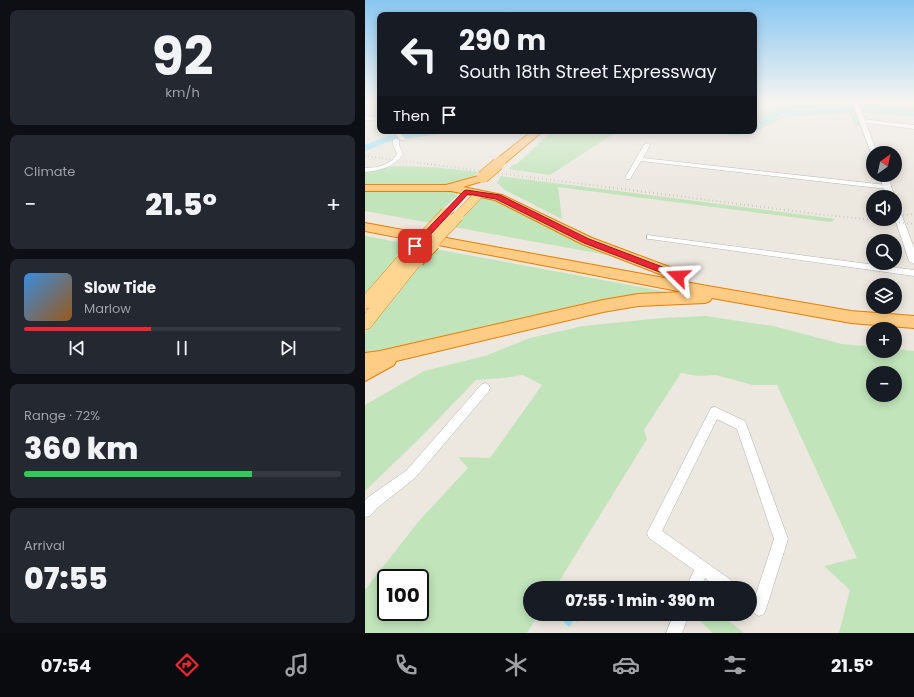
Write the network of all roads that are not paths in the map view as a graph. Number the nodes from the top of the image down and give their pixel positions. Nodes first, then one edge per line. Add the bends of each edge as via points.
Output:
1 (866, 132) edge
2 (535, 134) edge
3 (541, 134) edge
4 (398, 135) edge
5 (403, 139) dead end
6 (647, 145) dead end
7 (871, 146) edge
8 (639, 159) junction
9 (505, 162) junction
10 (365, 170) edge
11 (627, 178) dead end
12 (487, 179) junction
13 (885, 182) edge
14 (887, 187) junction
15 (365, 188) edge
16 (445, 188) junction
17 (888, 190) edge
18 (466, 192) junction
19 (479, 194) junction
20 (498, 197) junction
21 (452, 215) junction
22 (365, 219) edge
23 (365, 226) edge
24 (901, 226) edge
25 (650, 236) dead end
26 (411, 259) junction
27 (914, 261) edge
28 (914, 273) edge
29 (678, 276) junction
30 (729, 296) junction
31 (365, 304) edge
32 (914, 312) edge
33 (892, 316) junction
34 (914, 322) edge
35 (365, 324) edge
36 (400, 353) junction
37 (365, 360) edge
38 (365, 373) edge
39 (485, 388) dead end
40 (365, 511) edge
41 (702, 568) junction
42 (696, 581) edge
43 (720, 581) edge
44 (757, 607) edge
45 (680, 621) edge
46 (677, 632) edge

1 - 7 street
2 - 9 highway
3 - 9 highway
4 - 5 street
4 - 10 street via 396,145 399,157 387,165
6 - 8 street
8 - 11 street
8 - 14 street
9 - 12 highway
12 - 16 highway
12 - 18 highway
12 - 19 highway
12 - 20 highway
13 - 14 street
14 - 17 street
15 - 16 highway
16 - 18 highway
18 - 19 highway
18 - 21 highway
19 - 20 highway
19 - 21 highway
20 - 29 highway via 587,241
21 - 26 highway, bridge
22 - 29 highway
23 - 30 highway
24 - 27 street
25 - 28 street
26 - 31 highway
26 - 35 highway
29 - 33 highway
30 - 33 highway via 813,311
30 - 36 highway via 618,303
32 - 33 highway
33 - 34 highway
36 - 37 highway
36 - 38 highway
39 - 40 street via 411,474
41 - 42 street
41 - 43 street
41 - 44 street via 654,533 715,412 741,425 781,539 759,609
45 - 46 street

